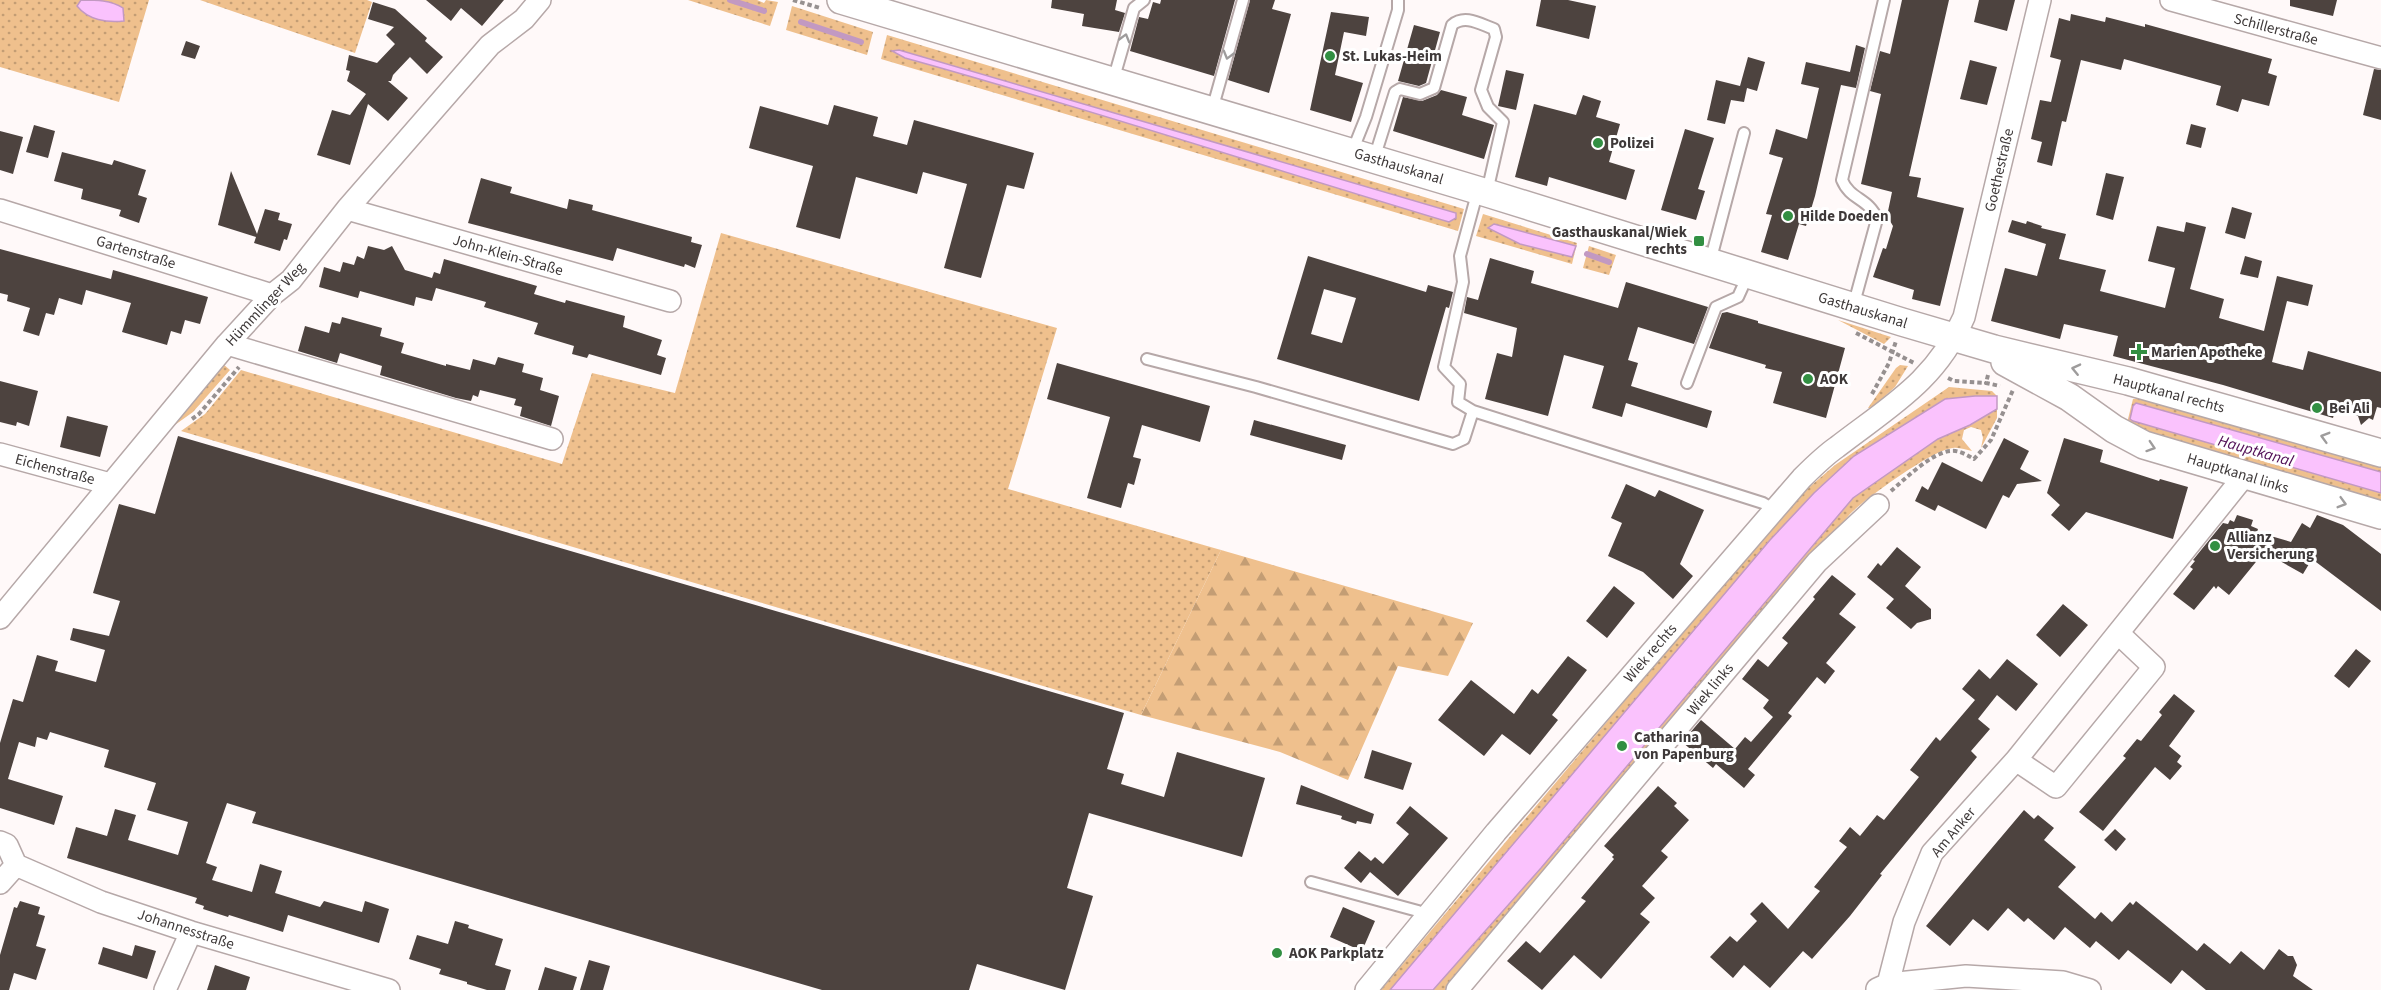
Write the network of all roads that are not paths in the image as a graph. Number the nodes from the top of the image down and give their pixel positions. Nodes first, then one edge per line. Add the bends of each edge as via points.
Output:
1 (540, 0) edge
2 (841, 0) edge
3 (1144, 0) edge
4 (1243, 0) edge
5 (1398, 0) edge
6 (1884, 0) edge
7 (2040, 0) edge
8 (2171, 0) edge
9 (2381, 58) edge
10 (1113, 81) junction
11 (1212, 111) junction
12 (1744, 133) dead end
13 (1363, 155) junction
14 (1483, 191) junction
15 (347, 209) junction
16 (0, 210) edge
17 (1710, 262) junction
18 (1748, 274) junction
19 (272, 295) junction
20 (670, 301) dead end
21 (1853, 308) junction
22 (1955, 338) junction
23 (227, 344) junction
24 (1147, 359) dead end
25 (2128, 381) junction
26 (1687, 383) dead end
27 (1473, 411) junction
28 (2099, 419) junction
29 (552, 439) dead end
30 (2381, 453) edge
31 (0, 454) edge
32 (2245, 475) junction
33 (110, 484) junction
34 (1878, 505) road end
35 (1775, 510) junction
36 (2381, 515) edge
37 (0, 618) edge
38 (2118, 633) junction
39 (2016, 760) junction
40 (0, 842) edge
41 (16, 865) junction
42 (1311, 882) dead end
43 (0, 883) edge
44 (1428, 917) junction
45 (191, 932) junction
46 (1882, 987) edge
47 (165, 990) edge
48 (388, 990) edge
49 (1366, 990) edge
50 (1457, 990) edge
51 (2090, 990) edge

1 - 15 street, Hümmlinger Weg via 524,19 490,45
2 - 10 street, Gasthauskanal
10 -> 3 lane via 1134,8
4 -> 11 lane
5 - 13 lane via 1366,117
6 - 21 lane via 1842,180 1845,189 1872,207 1877,219
7 - 22 street, Goethestraße via 1964,317
8 - 9 street, Schillerstraße
10 - 11 street, Gasthauskanal
11 - 13 street, Gasthauskanal
12 - 17 lane
13 - 14 street, Gasthauskanal
13 - 14 lane via 1395,92 1400,89 1420,94 1434,88 1452,25 1468,19 1494,29 1496,37 1481,90 1488,107 1503,122
14 - 17 street, Gasthauskanal
14 - 27 lane via 1460,256 1463,282 1444,367 1460,384 1458,402
15 - 19 street, Hümmlinger Weg via 291,280
15 - 20 street, John-Klein-Straße
16 - 19 street, Gartenstraße
17 - 18 street, Gasthauskanal
18 - 21 street, Gasthauskanal
18 - 26 lane via 1738,297 1716,307
19 - 23 street, Hümmlinger Weg
21 - 22 street, Gasthauskanal
25 -> 22 street, Hauptkanal rechts
22 - 28 street, Hauptkanal links via 2069,397
22 - 35 street, Wiek rechts via 1915,388 1835,448
23 - 29 street
23 - 33 street, Hümmlinger Weg
24 - 27 lane via 1453,444 1464,439
25 - 28 street via 2108,394
30 -> 25 street, Hauptkanal rechts
27 - 35 lane
28 -> 32 street, Hauptkanal links via 2144,445
31 - 33 street, Eichenstraße
32 -> 36 street, Hauptkanal links
32 - 38 street, Am Anker
33 - 37 street, Hümmlinger Weg
34 - 50 street, Wiek links via 1817,562
35 - 44 street, Wiek rechts via 1503,823
38 - 39 street, Am Anker
38 - 39 street via 2154,666 2055,787
39 - 46 street, Am Anker via 1932,853
40 - 41 street via 7,845
41 - 43 street
41 - 45 street, Johannesstraße via 101,902
42 - 44 lane
44 - 49 street, Wiek rechts
45 - 47 street
45 - 48 street, Johannesstraße
46 - 51 street via 1966,975 2063,982

